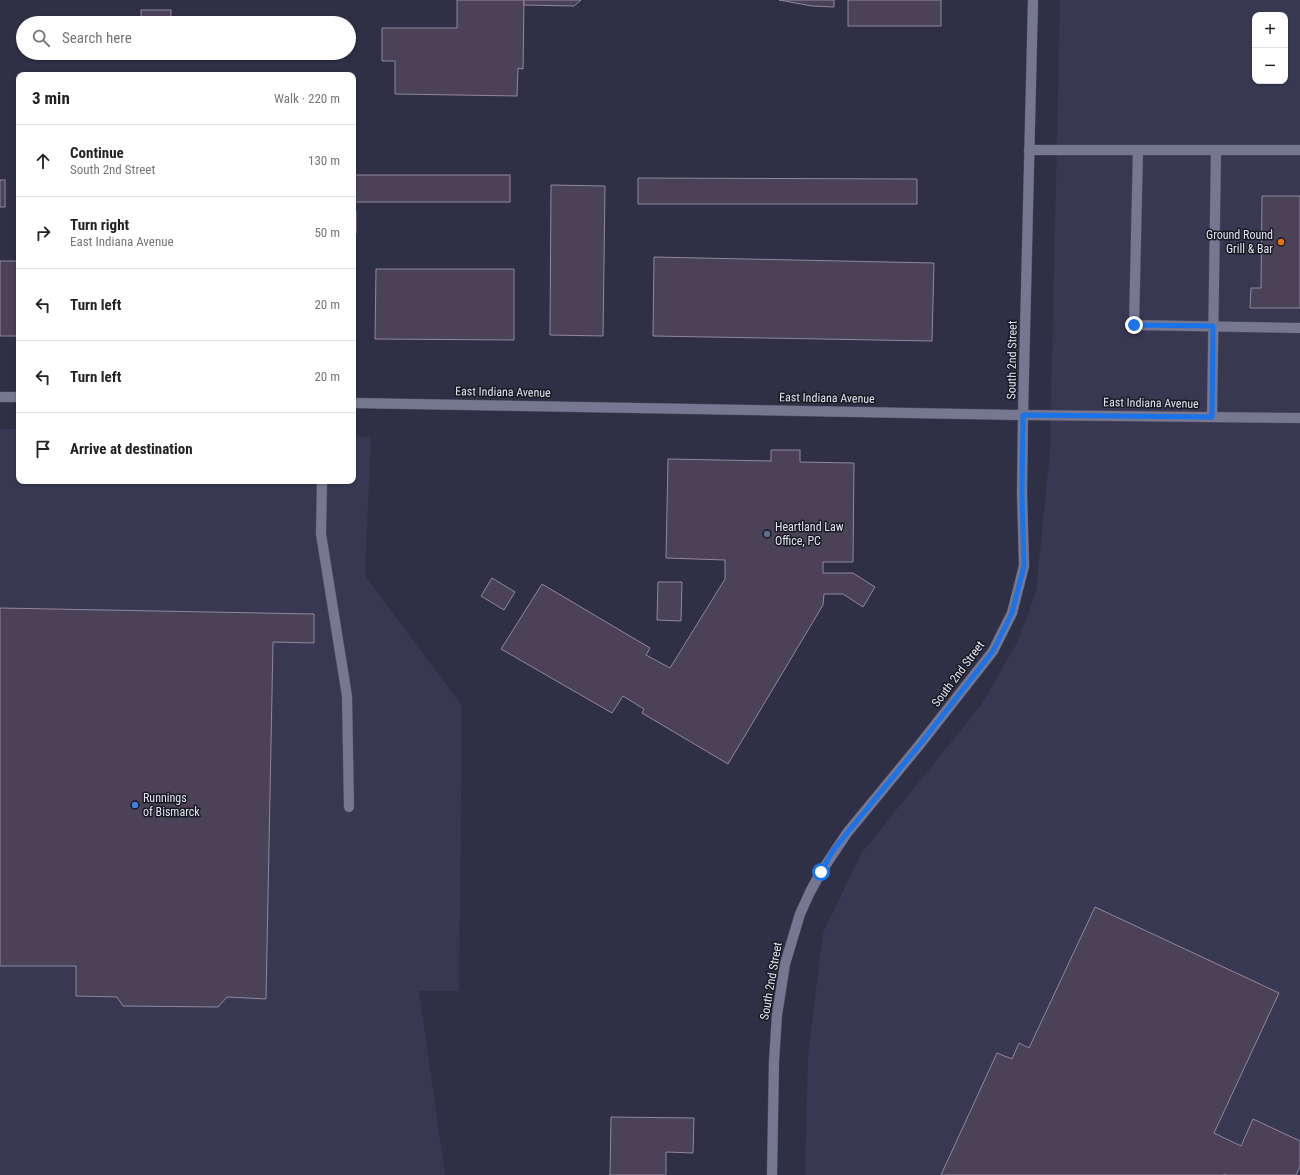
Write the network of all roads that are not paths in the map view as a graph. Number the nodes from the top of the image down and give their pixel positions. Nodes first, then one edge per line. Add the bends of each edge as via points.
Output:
1 (1033, 0) edge
2 (1029, 150) junction
3 (1138, 150) junction
4 (1216, 150) junction
5 (1300, 150) edge
6 (1213, 326) junction
7 (1300, 328) edge
8 (0, 397) edge
9 (16, 397) edge
10 (356, 403) edge
11 (1023, 415) junction
12 (1212, 417) junction
13 (1300, 418) edge
14 (322, 484) edge
15 (349, 807) dead end
16 (772, 1175) edge

1 - 2 street, South 2nd Street
2 - 3 street
2 - 11 street, South 2nd Street
3 - 4 street
3 - 6 street via 1134,325
4 - 5 street
4 - 6 street
6 - 7 street
6 - 12 street
8 - 9 street
10 - 11 street, East Indiana Avenue
11 - 12 street, East Indiana Avenue
11 - 16 street, South 2nd Street via 1024,566 1012,613 993,651 832,852 810,892 792,938 777,1014
12 - 13 street, East Indiana Avenue
14 - 15 street via 321,534 347,696

